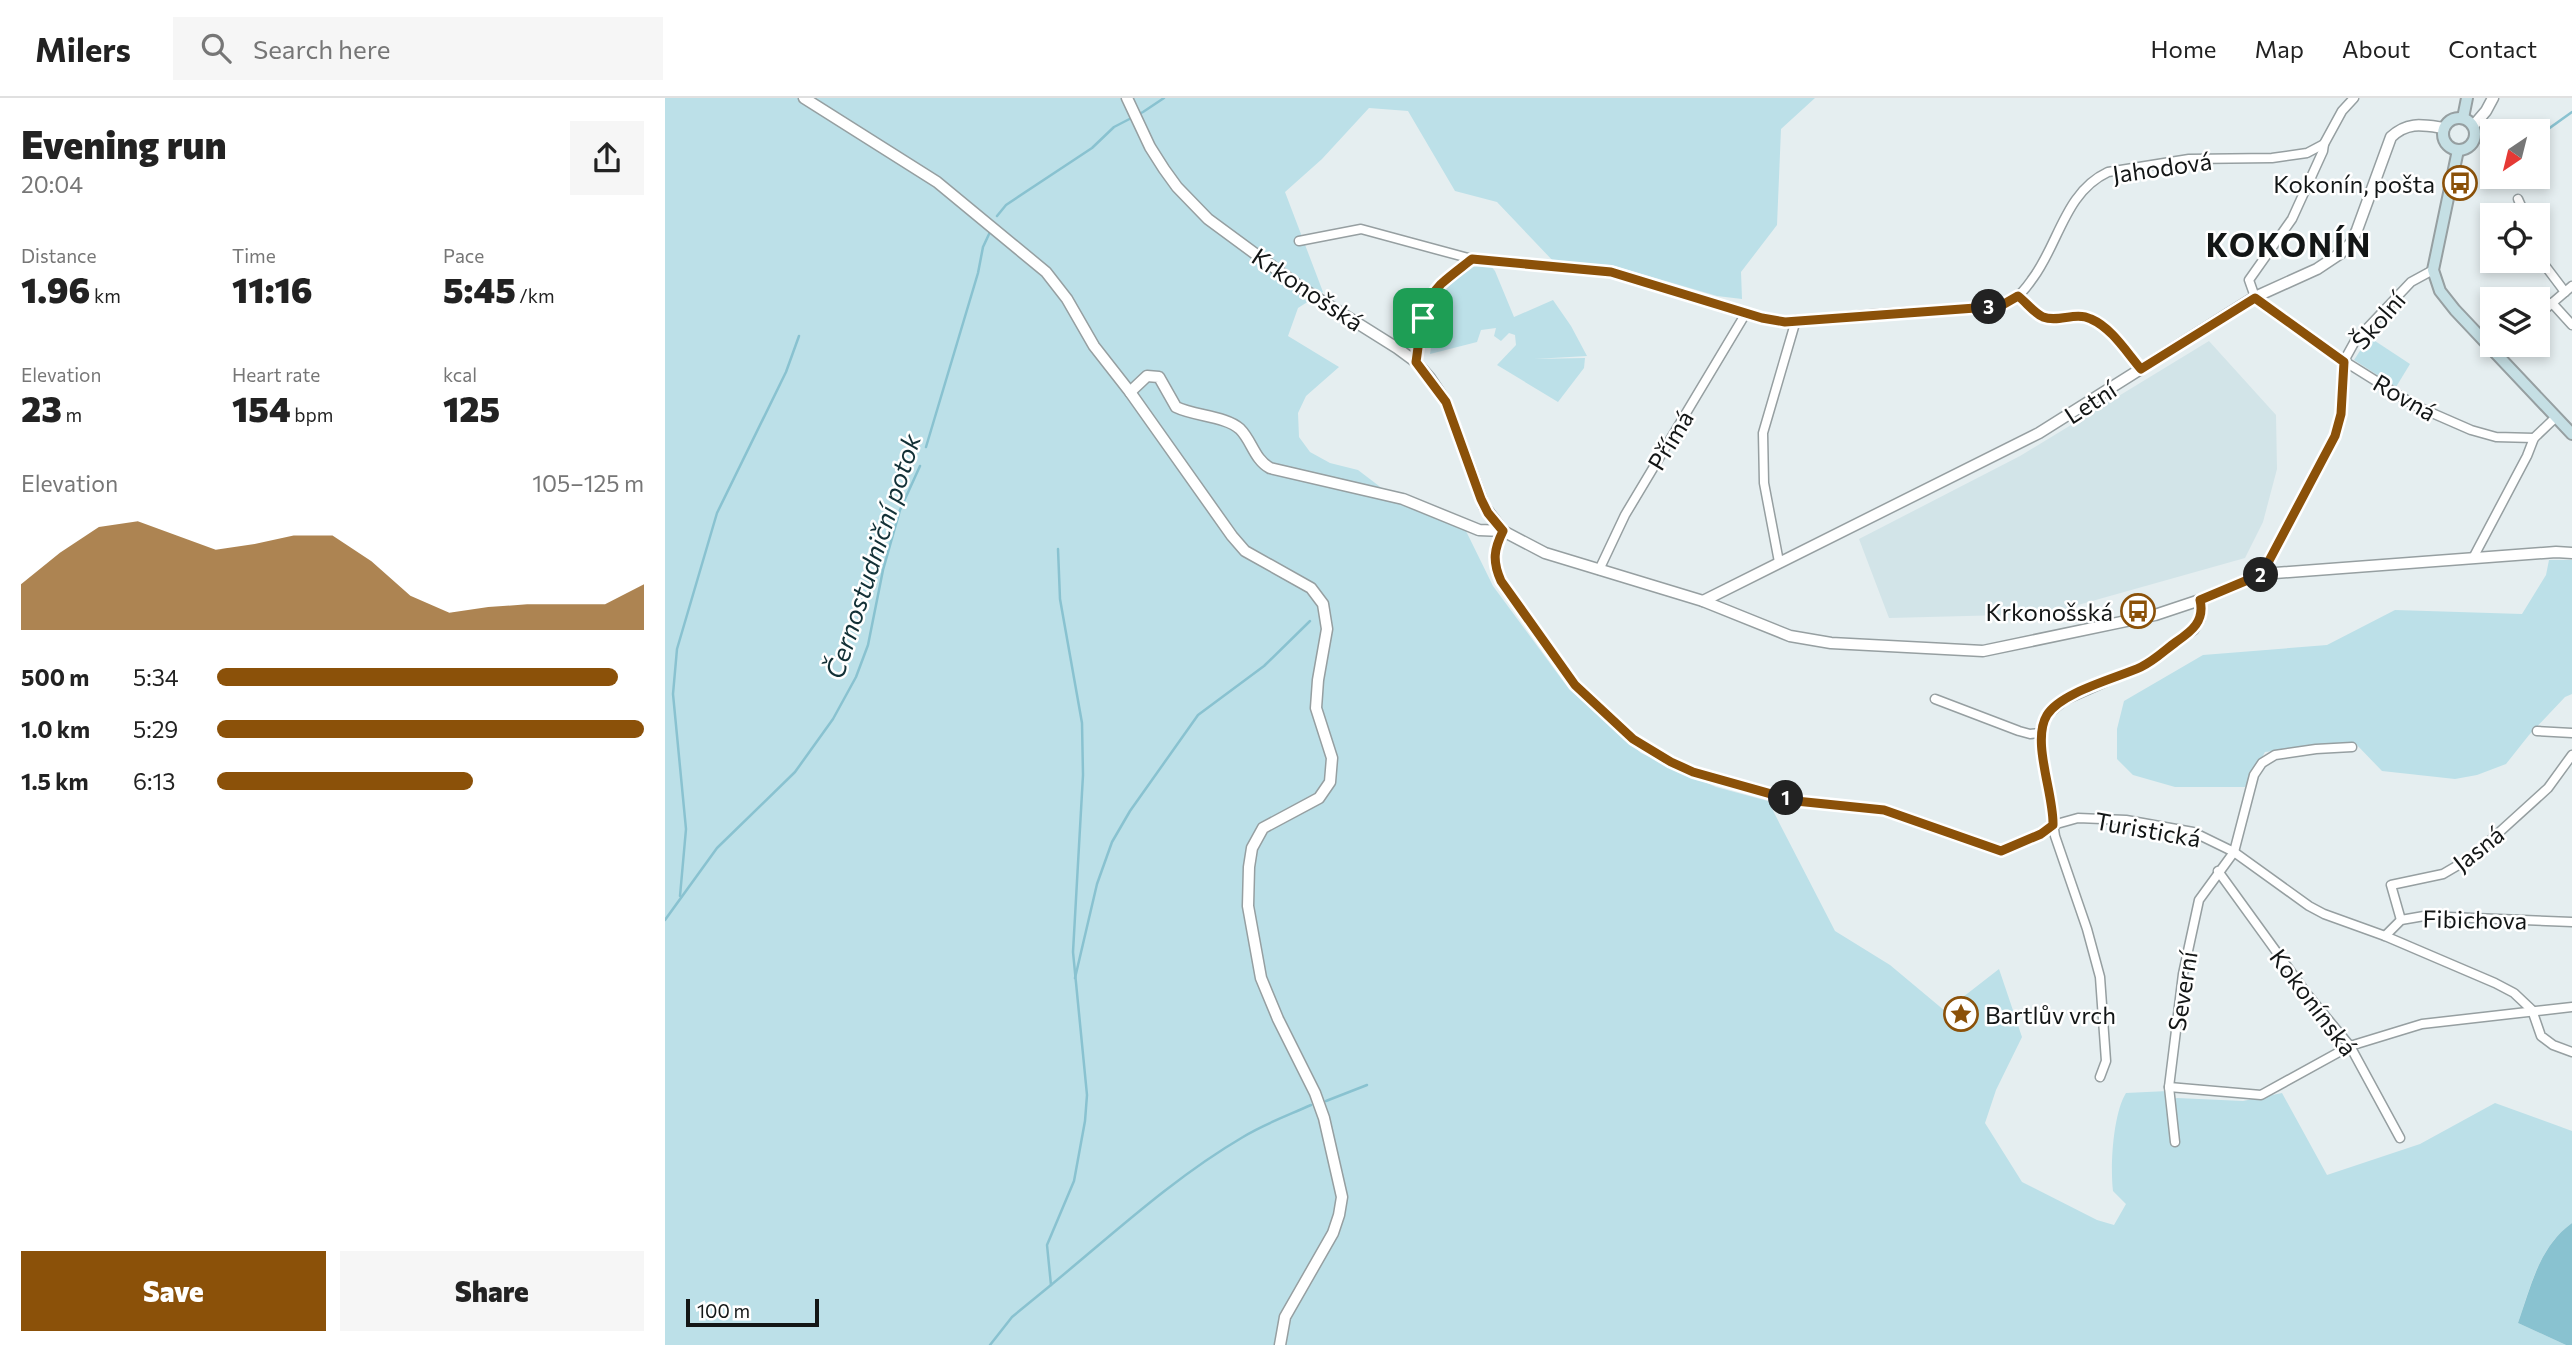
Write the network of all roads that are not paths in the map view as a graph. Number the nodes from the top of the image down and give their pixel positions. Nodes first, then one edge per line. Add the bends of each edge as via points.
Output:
1 (804, 98) edge
2 (1127, 98) edge
3 (2354, 98) edge
4 (2467, 98) edge
5 (2493, 98) edge
6 (2463, 118) junction
7 (2474, 125) junction
8 (2444, 128) junction
9 (2324, 144) junction
10 (2458, 150) junction
11 (2518, 198) dead end
12 (2520, 203) edge
13 (1299, 241) dead end
14 (1472, 259) junction
15 (2550, 269) edge
16 (2433, 270) junction
17 (2569, 289) edge
18 (2018, 296) junction
19 (2255, 298) junction
20 (2553, 303) junction
21 (2550, 305) edge
22 (1746, 313) junction
23 (1796, 320) junction
24 (2572, 325) edge
25 (2480, 337) edge
26 (2498, 357) edge
27 (1416, 362) junction
28 (2344, 362) junction
29 (2141, 369) junction
30 (1130, 392) junction
31 (2556, 417) junction
32 (2572, 433) edge
33 (2534, 438) junction
34 (1503, 531) junction
35 (2572, 553) edge
36 (2473, 558) junction
37 (1779, 562) junction
38 (1599, 570) junction
39 (2262, 574) junction
40 (2200, 600) junction
41 (1703, 601) junction
42 (1935, 699) dead end
43 (2537, 731) dead end
44 (2040, 733) junction
45 (2572, 733) edge
46 (2352, 747) dead end
47 (2572, 755) edge
48 (2053, 825) junction
49 (2234, 852) junction
50 (2218, 871) junction
51 (2401, 919) junction
52 (2572, 922) edge
53 (2385, 936) junction
54 (2572, 1007) edge
55 (2532, 1010) junction
56 (2350, 1046) junction
57 (2572, 1052) edge
58 (2100, 1077) dead end
59 (2169, 1087) junction
60 (2400, 1138) dead end
61 (2175, 1142) dead end
62 (1280, 1345) edge

1 - 30 street via 937,183 1046,272
2 - 27 street, Krkonošská via 1164,169 1208,219 1303,289
3 - 9 street
4 - 6 main road
5 - 7 street
6 - 7 main road
6 - 8 main road via 2452,119
7 - 10 main road via 2472,145
8 - 10 main road via 2444,141
8 - 19 street, Letní via 2418,124 2397,132 2387,143 2351,243 2317,269
9 - 18 street, Jahodová via 2307,153 2272,158 2189,159 2108,172 2073,204 2043,265
9 - 19 street via 2292,219 2249,280
10 - 16 main road
11 - 12 street
13 - 14 street via 1361,229
14 - 22 street via 1611,272
14 - 27 street via 1440,285 1429,301
15 - 17 street
16 - 25 main road via 2440,292
16 - 28 street, Školní via 2411,282 2355,341
17 - 20 street
18 - 23 street via 1989,307
18 - 29 street via 2039,316 2091,319 2108,330
19 - 28 street, Rovná
19 - 29 street, Letní
20 - 21 street
20 - 24 street
22 - 23 street via 1785,322
22 - 38 street, Přímá via 1625,515
23 - 37 street via 1763,433 1764,482
26 - 31 main road
27 - 34 street, Krkonošská via 1446,402 1481,499
28 - 33 street, Rovná via 2443,419 2496,437
28 - 39 street, Školní via 2338,428
29 - 37 street, Letní via 2027,440
30 - 34 street via 1147,376 1159,377 1176,407 1233,424 1270,468 1403,499 1479,530
30 - 62 street via 1245,551 1311,588 1326,613 1316,708 1333,773 1319,798 1263,828 1252,848 1249,867 1248,906 1261,978 1315,1093 1342,1197 1333,1233 1285,1317
31 - 32 main road
31 - 33 street
33 - 36 street
34 - 38 street, Krkonošská via 1545,553
34 - 48 street, Turistická via 1495,548 1501,581 1575,685 1633,739 1671,762 1796,801 1884,810 2001,851
35 - 36 street, Krkonošská
36 - 39 street, Krkonošská
37 - 41 street, Letní
38 - 41 street, Krkonošská
39 - 40 street, Krkonošská
40 - 41 street, Krkonošská via 2155,615 1974,651 1804,639
40 - 44 street via 2200,620 2194,630 2142,666 2065,699 2048,713
42 - 44 street via 2019,731
43 - 45 street
44 - 48 street
46 - 49 street, Turistická via 2276,755 2262,763 2254,775
47 - 51 street, Jasná via 2547,788 2472,857 2443,874 2391,884
48 - 49 street, Turistická via 2078,818 2126,820 2193,832
48 - 58 street via 2100,976 2106,1061
49 - 50 street, Severní
49 - 53 street, Turistická via 2309,906
50 - 56 street, Kokonínská
50 - 59 street, Severní via 2196,912
51 - 52 street, Fibichova
51 - 53 street, Fibichova
53 - 55 street, Turistická via 2495,983
54 - 55 street
55 - 56 street via 2422,1024
55 - 57 street via 2541,1036
56 - 59 street via 2261,1095
56 - 60 street, Kokonínská
59 - 61 street, Severní

